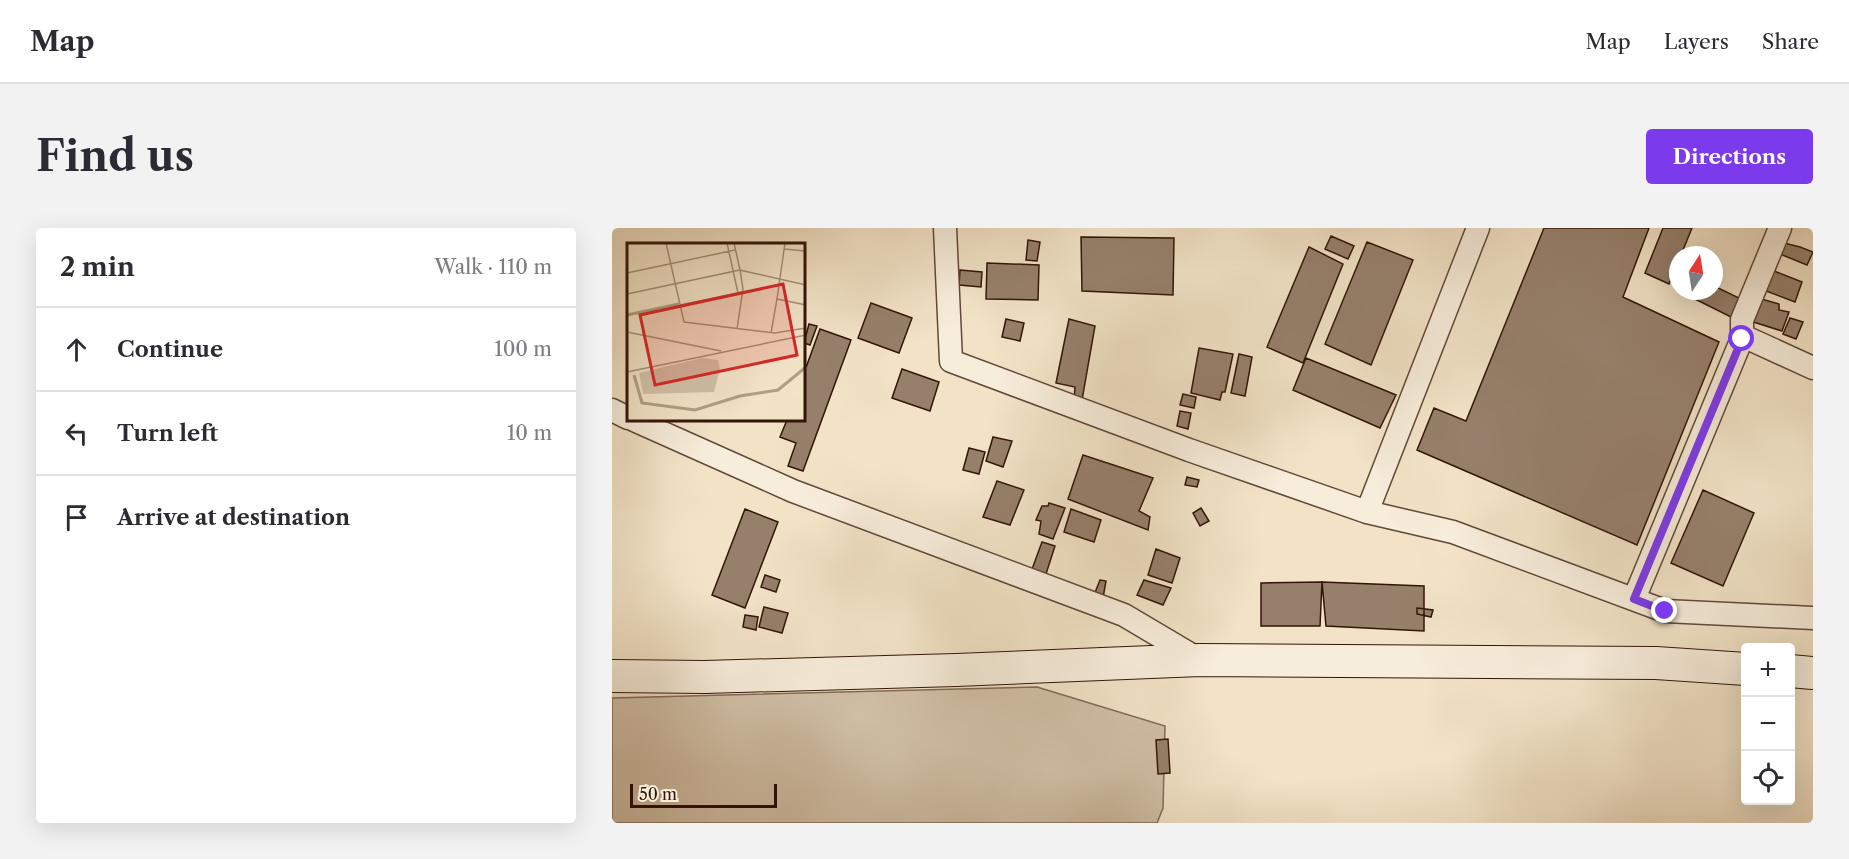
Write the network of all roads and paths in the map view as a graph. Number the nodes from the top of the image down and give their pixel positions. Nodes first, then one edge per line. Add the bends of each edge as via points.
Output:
1 (945, 228) edge
2 (1478, 228) edge
3 (1779, 228) edge
4 (1742, 339) junction
5 (1813, 368) edge
6 (612, 410) edge
7 (627, 418) edge
8 (638, 422) edge
9 (1367, 512) junction
10 (1634, 599) junction
11 (1813, 618) edge
12 (1200, 660) junction
13 (1741, 669) edge
14 (1795, 671) edge
15 (1813, 673) edge
16 (612, 676) edge

1 - 9 street via 951,361
2 - 9 street
3 - 4 street via 1742,320
4 - 5 street via 1743,336
4 - 10 street
6 - 7 street
8 - 12 street via 793,491 1124,615
9 - 10 street via 1453,532
10 - 11 street via 1665,611
12 - 13 street via 1656,663
12 - 16 street via 704,677
14 - 15 street

